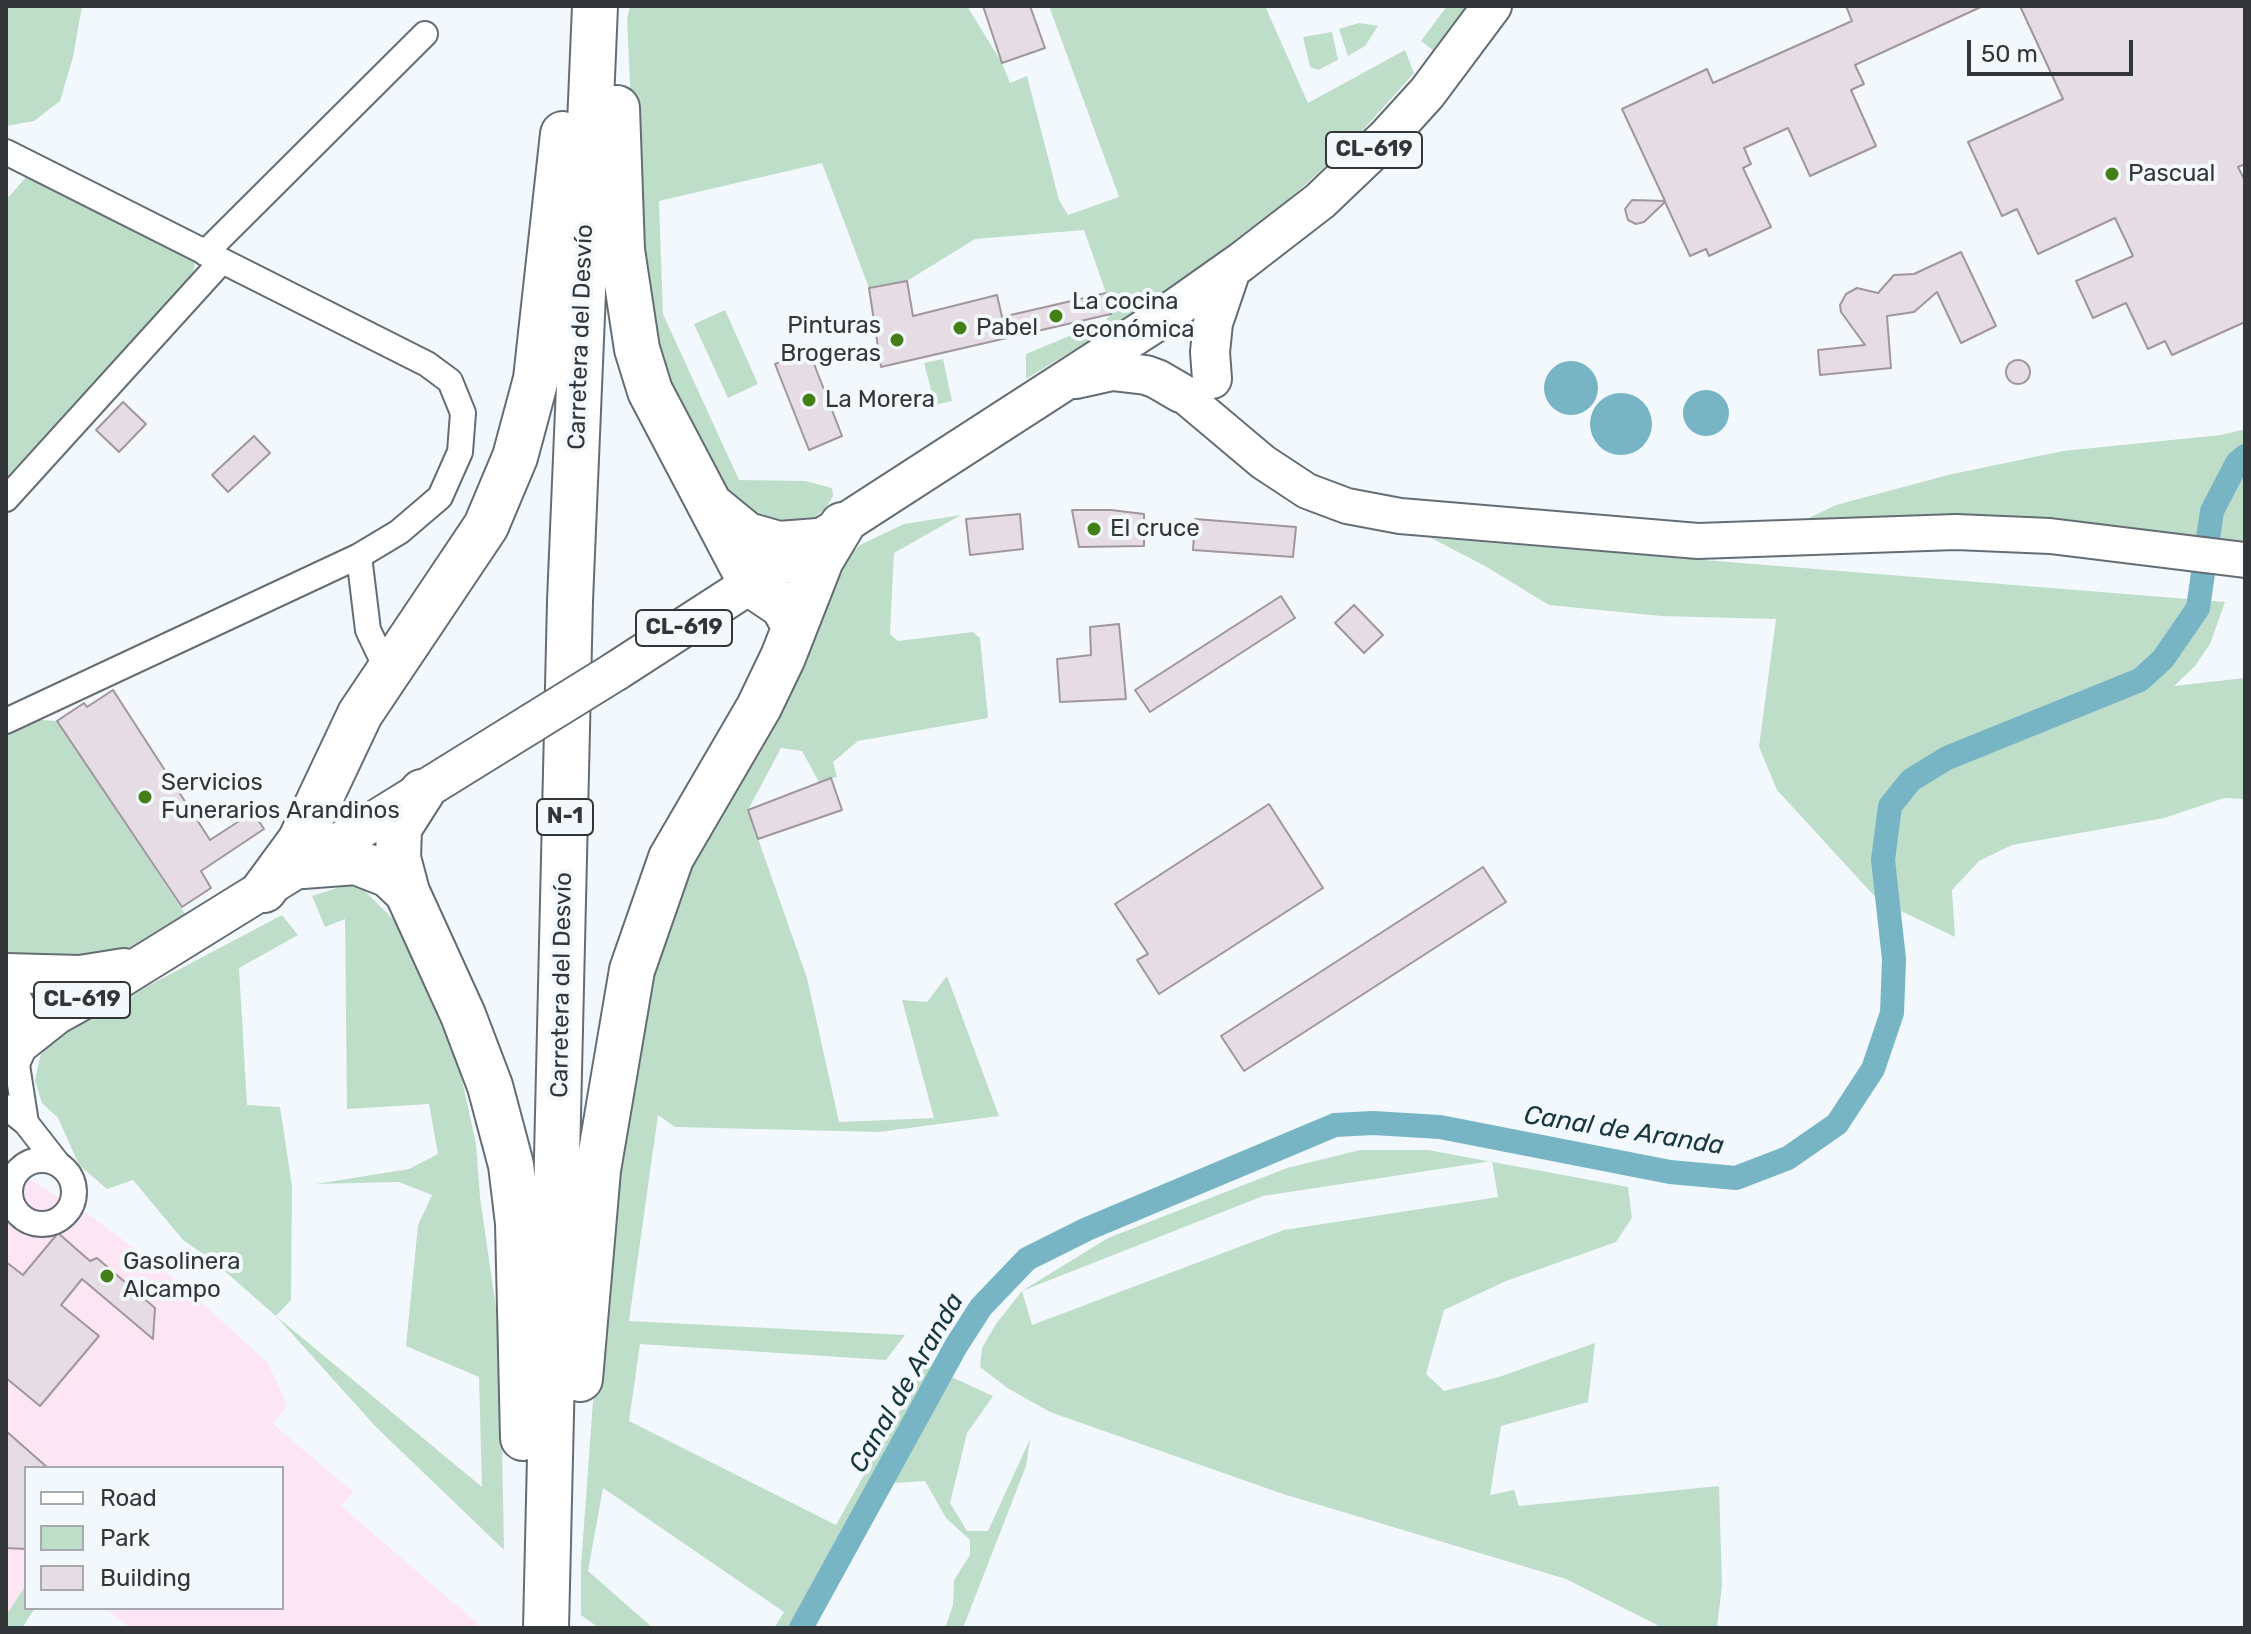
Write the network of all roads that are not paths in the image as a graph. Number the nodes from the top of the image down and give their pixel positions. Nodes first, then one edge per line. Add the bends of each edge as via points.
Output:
1 (582, 6) edge
2 (595, 6) edge
3 (606, 6) edge
4 (1492, 6) edge
5 (425, 34) dead end
6 (6, 152) edge
7 (214, 257) junction
8 (1231, 270) junction
9 (1156, 322) junction
10 (1065, 381) junction
11 (1196, 386) junction
12 (6, 499) edge
13 (709, 504) junction
14 (830, 533) junction
15 (359, 556) junction
16 (2218, 556) edge
17 (752, 585) junction
18 (794, 626) junction
19 (388, 672) junction
20 (6, 721) edge
21 (422, 792) junction
22 (303, 866) junction
23 (264, 890) junction
24 (407, 892) junction
25 (150, 960) junction
26 (6, 973) edge
27 (6, 989) edge
28 (13, 1055) edge
29 (6, 1107) edge
30 (31, 1129) junction
31 (58, 1164) junction
32 (16, 1167) edge
33 (534, 1628) edge
34 (546, 1628) edge
35 (556, 1628) edge

1 - 19 highway via 571,59 536,379 515,457 486,526
2 - 34 highway, Carretera del Desvío / N-1 via 570,601
3 - 13 highway via 616,67 622,250 637,349 650,391
4 - 8 main road, CL-619 via 1387,137 1320,201
5 - 7 street
6 - 7 street
7 - 12 street
7 - 15 street via 427,364 450,381 463,413 460,452 440,497 399,532
8 - 9 main road, CL-619
8 - 11 main road
9 - 10 main road, CL-619
9 - 11 main road via 1164,368
10 - 11 main road via 1112,371
10 - 14 main road, CL-619
11 - 16 street via 1212,422 1307,491 1347,506 1400,516 1698,541 1956,532 2050,536
13 - 14 highway via 747,535 779,544
13 - 17 highway
14 - 17 main road, CL-619
14 - 18 highway
15 - 19 street via 368,630
15 - 20 street
17 - 18 highway via 783,606
17 - 21 main road, CL-619, bridge
18 - 35 highway via 759,707 671,858 632,970 598,1170
19 - 23 highway via 360,714 300,841
21 - 22 main road, CL-619
21 - 24 highway via 399,828 398,858
22 - 23 main road, CL-619
22 - 24 highway via 356,862 389,875
23 - 25 main road, CL-619
24 - 33 highway via 463,1015 490,1086 511,1165 518,1223 527,1571
25 - 26 main road, CL-619 via 96,974
25 - 28 main road, CL-619 via 56,1015
27 - 28 main road, CL-619 via 21,1028
28 - 30 street
29 - 30 street
30 - 31 street
30 - 32 street via 33,1154
31 - 32 street via 36,1161
31 - 32 street via 71,1177 74,1197 64,1215 46,1224 17,1214 10,1193

